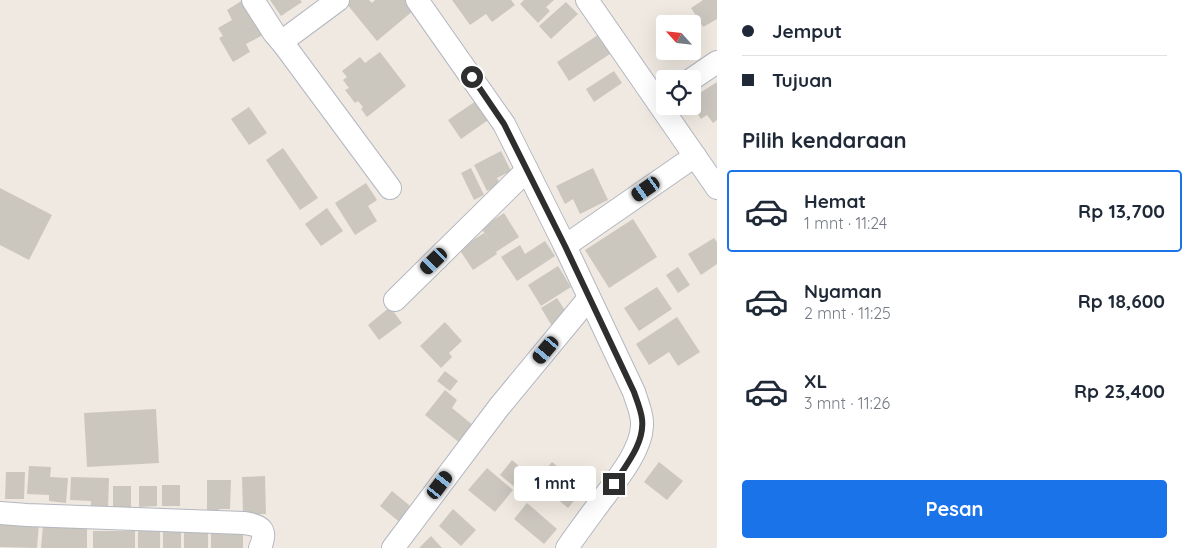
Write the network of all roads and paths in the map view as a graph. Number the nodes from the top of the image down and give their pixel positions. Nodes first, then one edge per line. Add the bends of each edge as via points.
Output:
1 (254, 0) edge
2 (338, 0) edge
3 (417, 0) edge
4 (587, 0) edge
5 (284, 46) junction
6 (717, 62) edge
7 (701, 73) edge
8 (656, 92) edge
9 (671, 115) edge
10 (695, 156) junction
11 (527, 170) junction
12 (716, 186) edge
13 (390, 188) dead end
14 (565, 246) junction
15 (589, 298) junction
16 (395, 300) dead end
17 (0, 513) edge
18 (260, 548) edge
19 (393, 548) edge
20 (567, 548) edge

1 - 5 street
2 - 5 street via 288,37
3 - 11 street via 504,124
4 - 8 street
5 - 13 street
6 - 7 street
9 - 10 street
10 - 12 street
10 - 14 street
11 - 14 street
11 - 16 street
14 - 15 street
15 - 19 street via 499,407
15 - 20 street via 634,392 642,427 628,462
17 - 18 street via 244,522 262,528

